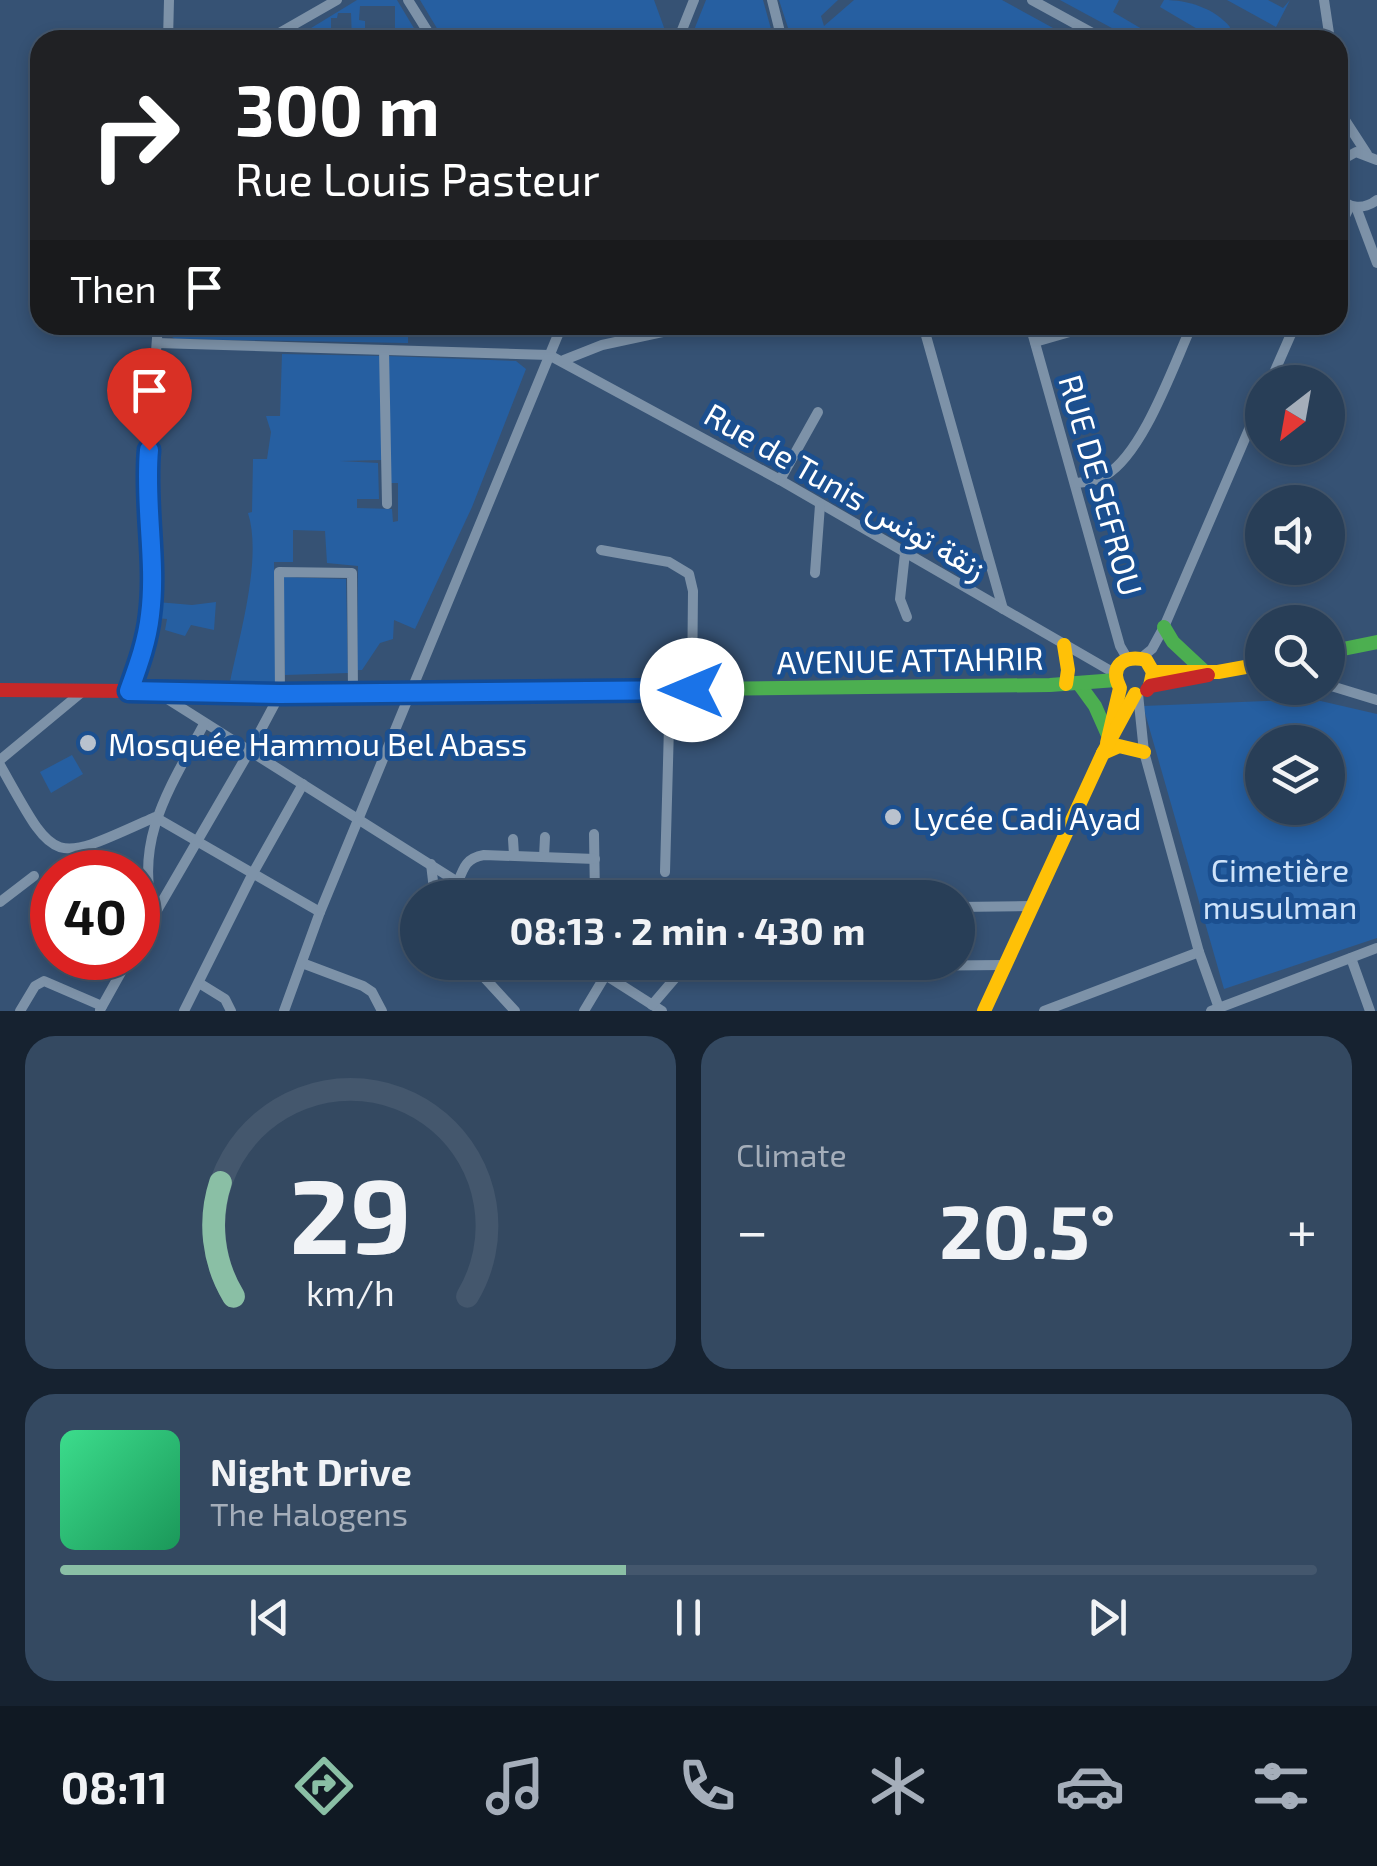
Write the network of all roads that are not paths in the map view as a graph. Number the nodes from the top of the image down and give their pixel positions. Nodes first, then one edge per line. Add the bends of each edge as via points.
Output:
1 (169, 0) edge
2 (337, 0) edge
3 (408, 0) edge
4 (694, 0) edge
5 (772, 0) edge
6 (1032, 0) edge
7 (1324, 0) edge
8 (168, 30) edge
9 (284, 30) edge
10 (427, 30) edge
11 (682, 30) edge
12 (780, 30) edge
13 (1086, 30) edge
14 (1328, 30) edge
15 (1348, 123) edge
16 (1372, 157) edge
17 (1377, 200) edge
18 (1348, 204) edge
19 (1348, 211) edge
20 (1377, 264) edge
21 (157, 335) edge
22 (558, 335) edge
23 (651, 335) edge
24 (926, 335) edge
25 (1033, 335) edge
26 (1059, 335) edge
27 (1187, 335) edge
28 (1291, 335) edge
29 (1035, 342) junction
30 (157, 343) junction
31 (384, 350) junction
32 (549, 355) junction
33 (564, 360) junction
34 (1277, 365) edge
35 (818, 412) dead end
36 (1245, 439) edge
37 (780, 480) junction
38 (1076, 482) junction
39 (387, 504) dead end
40 (820, 504) junction
41 (601, 550) dead end
42 (905, 553) junction
43 (816, 572) dead end
44 (1003, 609) junction
45 (907, 617) dead end
46 (1164, 627) junction
47 (1377, 642) edge
48 (1064, 645) junction
49 (1345, 649) edge
50 (1245, 666) edge
51 (1211, 671) junction
52 (1136, 674) junction
53 (1072, 684) junction
54 (0, 690) edge
55 (670, 690) junction
56 (692, 690) junction
57 (1345, 690) edge
58 (83, 691) junction
59 (129, 691) junction
60 (410, 691) junction
61 (156, 692) junction
62 (354, 692) junction
63 (280, 694) junction
64 (1377, 700) edge
65 (204, 724) junction
66 (1106, 743) junction
67 (250, 752) junction
68 (1144, 752) junction
69 (0, 762) edge
70 (303, 784) junction
71 (155, 817) junction
72 (358, 819) junction
73 (594, 834) dead end
74 (544, 837) dead end
75 (513, 839) dead end
76 (198, 840) junction
77 (150, 850) edge
78 (514, 855) junction
79 (544, 856) junction
80 (595, 860) junction
81 (431, 864) junction
82 (665, 872) dead end
83 (253, 874) junction
84 (30, 879) edge
85 (433, 880) edge
86 (455, 880) edge
87 (459, 880) edge
88 (595, 880) edge
89 (0, 902) edge
90 (160, 903) edge
91 (1031, 906) junction
92 (975, 907) edge
93 (320, 912) junction
94 (1377, 948) edge
95 (1199, 952) junction
96 (1352, 958) junction
97 (302, 963) junction
98 (1004, 965) junction
99 (117, 980) edge
100 (486, 980) edge
101 (603, 980) edge
102 (612, 980) edge
103 (199, 984) junction
104 (657, 1008) edge
105 (101, 1009) edge
106 (1217, 1010) edge
107 (1373, 1010) edge
108 (20, 1011) edge
109 (184, 1011) edge
110 (231, 1011) edge
111 (284, 1011) edge
112 (382, 1011) edge
113 (516, 1011) edge
114 (584, 1011) edge
115 (984, 1011) edge
116 (1044, 1011) edge

1 - 8 street
2 - 9 street
3 - 10 street
4 - 11 street
5 - 12 street
6 - 13 street
7 - 14 street
15 - 16 street
17 - 18 street
19 - 20 street
21 - 30 street
22 - 32 street
23 - 33 street
24 - 44 street
25 - 29 street, RUE DE SEFROU
26 - 29 street
27 - 38 street via 1138,442 1107,475
28 - 34 street
29 - 38 street, RUE DE SEFROU
30 - 31 street, Rue de Tunis زنقة تونس
30 - 59 street via 146,484 150,613
31 - 32 street, Rue de Tunis زنقة تونس
31 - 39 street
32 - 33 street, Rue de Tunis زنقة تونس
32 - 60 street
33 - 37 street, Rue de Tunis زنقة تونس
35 - 37 street
36 - 46 street
37 - 40 street, Rue de Tunis زنقة تونس
38 - 52 street, RUE DE SEFROU via 1120,646
40 - 42 street, Rue de Tunis زنقة تونس
40 - 43 street
41 - 56 street via 669,562 688,574 694,590
42 - 44 street, Rue de Tunis زنقة تونس
42 - 45 street via 900,598
44 - 48 street, Rue de Tunis زنقة تونس
46 - 51 street
46 - 52 street
47 - 49 street
48 - 52 street, Rue de Tunis زنقة تونس
48 - 53 street
50 - 51 street
51 - 52 street, AVENUE ATTAHRIR
52 - 53 street, AVENUE ATTAHRIR
52 - 66 street
52 - 68 street, RUE DE SEFROU
53 - 56 street, AVENUE ATTAHRIR
53 - 66 street via 1095,706
54 - 58 street
55 - 56 street, AVENUE ATTAHRIR
55 - 60 street, AVENUE ATTAHRIR
55 - 82 street
57 - 64 street
58 - 59 street
58 - 69 street
59 - 61 street
60 - 62 street, AVENUE ATTAHRIR
60 - 72 street
61 - 63 street, AVENUE ATTAHRIR
61 - 65 street
62 - 63 street, AVENUE ATTAHRIR
62 - 63 street via 352,573 279,572
63 - 67 street
65 - 67 street
65 - 71 street
66 - 68 street
66 - 91 street
67 - 70 street
67 - 76 street
68 - 95 street, RUE DE SEFROU
69 - 71 street via 37,831 57,848 88,847
70 - 72 street
70 - 83 street
71 - 76 street
71 - 77 street
72 - 81 street
72 - 93 street
73 - 80 street
74 - 79 street
75 - 78 street
76 - 83 street
76 - 90 street
78 - 79 street
78 - 87 street via 472,858
79 - 80 street
80 - 88 street
81 - 85 street
81 - 86 street
83 - 93 street
83 - 103 street
84 - 89 street
91 - 92 street
91 - 98 street
93 - 97 street
94 - 96 street
95 - 106 street, RUE DE SEFROU
95 - 116 street
96 - 106 street
96 - 107 street
97 - 111 street
97 - 112 street via 363,986
98 - 104 street via 698,968 676,977
98 - 115 street
99 - 105 street
100 - 113 street
101 - 114 street
102 - 104 street
103 - 109 street
103 - 110 street
105 - 108 street via 44,981

